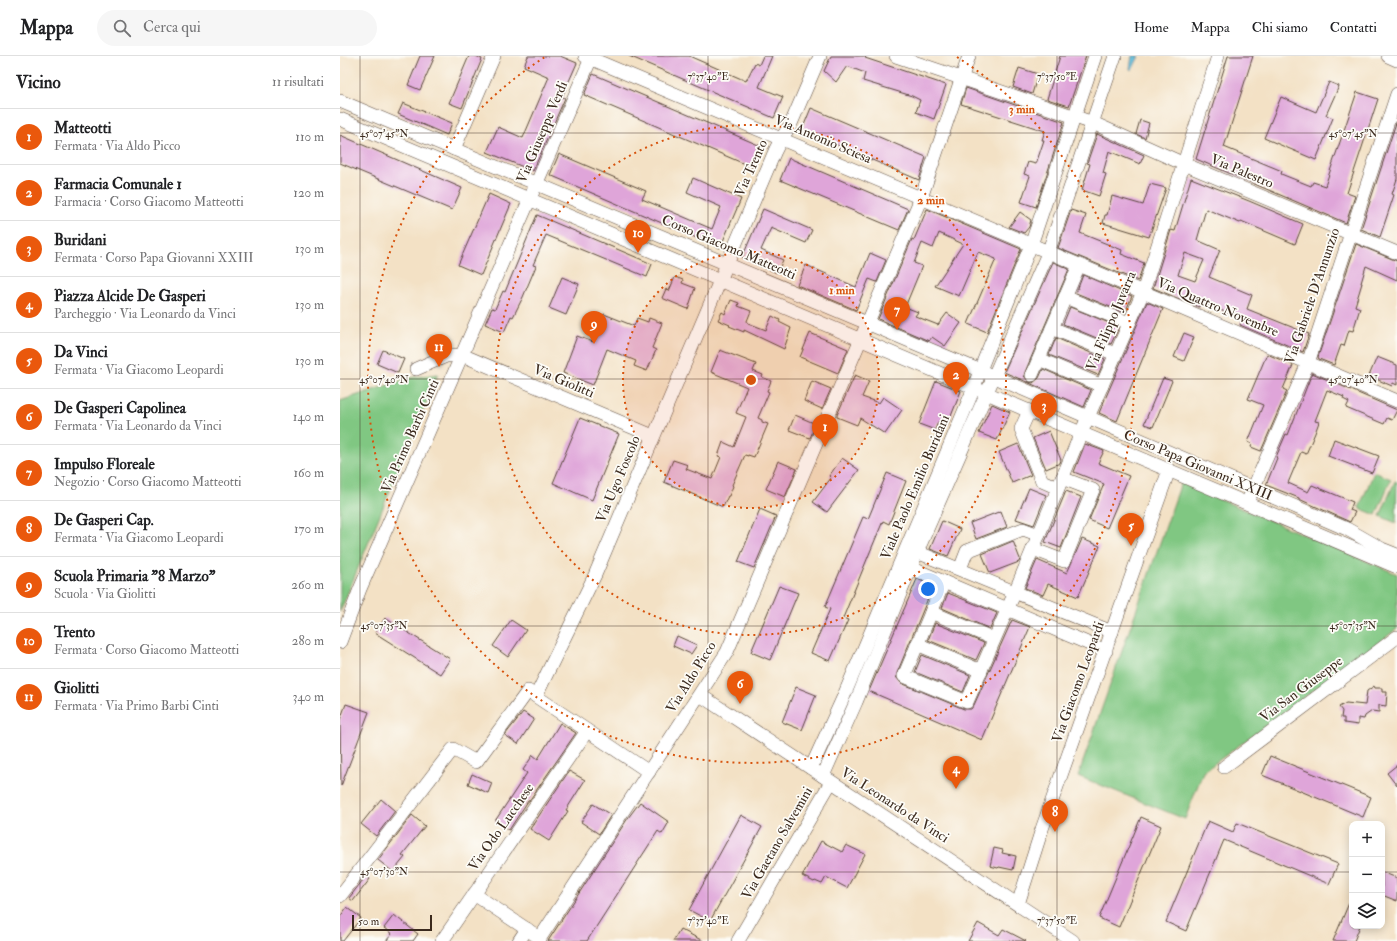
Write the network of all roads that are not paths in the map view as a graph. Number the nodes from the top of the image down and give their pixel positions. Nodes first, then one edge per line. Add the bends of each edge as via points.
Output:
1 (494, 56) edge
2 (820, 56) edge
3 (896, 56) edge
4 (969, 56) edge
5 (1095, 56) edge
6 (1115, 56) edge
7 (1218, 56) edge
8 (1388, 56) edge
9 (589, 57) edge
10 (1397, 60) edge
11 (961, 79) junction
12 (1397, 94) edge
13 (340, 102) edge
14 (1074, 117) junction
15 (340, 119) edge
16 (1093, 123) junction
17 (781, 139) junction
18 (454, 149) junction
19 (1184, 164) junction
20 (537, 184) junction
21 (921, 198) junction
22 (530, 199) junction
23 (1350, 233) junction
24 (1031, 245) junction
25 (1048, 253) junction
26 (1397, 253) edge
27 (1079, 265) junction
28 (723, 272) junction
29 (1143, 292) junction
30 (1065, 297) junction
31 (1129, 323) junction
32 (868, 324) junction
33 (1052, 328) junction
34 (861, 340) junction
35 (1115, 354) junction
36 (462, 355) junction
37 (1039, 359) junction
38 (1308, 363) junction
39 (416, 369) dead end
40 (980, 370) junction
41 (1032, 375) dead end
42 (994, 376) junction
43 (1102, 386) junction
44 (974, 388) junction
45 (986, 393) junction
46 (1397, 401) edge
47 (1029, 411) junction
48 (1088, 418) junction
49 (1081, 433) junction
50 (653, 436) junction
51 (1169, 470) junction
52 (1060, 483) junction
53 (1253, 489) junction
54 (1247, 503) junction
55 (1039, 535) junction
56 (1033, 549) junction
57 (917, 552) junction
58 (1397, 555) edge
59 (1397, 567) edge
60 (911, 568) junction
61 (960, 569) junction
62 (944, 582) junction
63 (1015, 592) junction
64 (1007, 609) junction
65 (931, 612) junction
66 (1112, 632) junction
67 (1397, 637) edge
68 (994, 639) junction
69 (340, 642) edge
70 (917, 644) junction
71 (1106, 651) junction
72 (981, 671) junction
73 (532, 694) junction
74 (700, 695) junction
75 (587, 731) junction
76 (1224, 767) dead end
77 (811, 768) junction
78 (649, 772) junction
79 (827, 779) junction
80 (474, 894) junction
81 (340, 896) edge
82 (1018, 904) junction
83 (527, 929) junction
84 (442, 941) edge
85 (519, 941) edge
86 (738, 941) edge
87 (1073, 941) edge

1 - 18 street
2 - 17 street, Via Trento via 790,126
3 - 11 street, Via Palestro
4 - 11 street, Via Aldo Picco
5 - 14 street, Viale Paolo Emilio Buridani
6 - 16 street, Viale Paolo Emilio Buridani
7 - 19 street, Via Filippo Juvarra
8 - 10 street
9 - 17 street, Via Antonio Sciesa
9 - 20 street, Via Giuseppe Verdi
11 - 14 street, Via Palestro
11 - 21 street, Via Aldo Picco
12 - 23 street, Via Gabriele D'Annunzio
13 - 18 street, Corso Giacomo Matteotti
14 - 16 street, Via Palestro
14 - 24 street, Viale Paolo Emilio Buridani
15 - 22 street, Corso Giacomo Matteotti
16 - 19 street, Via Palestro
16 - 25 street, Viale Paolo Emilio Buridani
17 - 21 street, Via Antonio Sciesa
17 - 28 street, Via Trento
18 - 20 street, Corso Giacomo Matteotti
19 - 23 street, Via Palestro
19 - 29 street, Via Filippo Juvarra
20 - 22 street, Via Giuseppe Verdi
20 - 28 street, Corso Giacomo Matteotti
21 - 24 street, Via Antonio Sciesa
21 - 32 street, Via Aldo Picco
22 - 28 street, Corso Giacomo Matteotti
22 - 36 street, Via Primo Barbi Cinti
23 - 26 street, Via Palestro
23 - 38 street, Via Gabriele D'Annunzio
24 - 25 street, Via Antonio Sciesa
24 - 40 street, Viale Paolo Emilio Buridani
25 - 27 street, Via Quattro Novembre
25 - 42 street, Viale Paolo Emilio Buridani
27 - 29 street, Via Quattro Novembre
27 - 30 street
28 - 32 street, Corso Giacomo Matteotti
28 - 34 street, Corso Giacomo Matteotti
28 - 50 street, Via Ugo Foscolo
29 - 31 street, Via Filippo Juvarra
29 - 38 street, Via Quattro Novembre
30 - 31 street
30 - 33 street
31 - 35 street, Via Filippo Juvarra
32 - 34 street, Via Aldo Picco
32 - 40 street, Corso Giacomo Matteotti
33 - 35 street
33 - 37 street
34 - 44 street, Corso Giacomo Matteotti
34 - 74 street, Via Aldo Picco via 728,652
35 - 43 street, Via Filippo Juvarra
36 - 39 street via 446,356
36 - 50 street, Via Giolitti
36 - 69 street, Via Primo Barbi Cinti via 360,589
37 - 41 street
37 - 43 street
38 - 46 street, Via Quattro Novembre
38 - 53 street, Via Gabriele D'Annunzio
40 - 42 street, Corso Giacomo Matteotti
40 - 44 street, Viale Paolo Emilio Buridani
42 - 45 street, Viale Paolo Emilio Buridani
42 - 48 street, Corso Papa Giovanni XXIII
43 - 48 street, Via Filippo Juvarra
44 - 45 street, Corso Giacomo Matteotti
44 - 77 street, Viale Paolo Emilio Buridani
45 - 47 street, Corso Papa Giovanni XXIII
45 - 57 street, Viale Paolo Emilio Buridani
47 - 49 street, Corso Papa Giovanni XXIII
47 - 52 street via 1021,429 1042,481
48 - 49 street, Via Filippo Juvarra
48 - 53 street, Corso Papa Giovanni XXIII
49 - 51 street, Corso Papa Giovanni XXIII
49 - 52 street, Via Filippo Juvarra
50 - 73 street, Via Ugo Foscolo via 595,574
51 - 54 street, Corso Papa Giovanni XXIII
51 - 66 street, Via Giacomo Leopardi
52 - 55 street, Via Filippo Juvarra
52 - 56 street via 1093,490 1064,561
53 - 54 street, Via Gabriele D'Annunzio
53 - 58 street, Corso Papa Giovanni XXIII via 1347,529
54 - 59 street, Corso Papa Giovanni XXIII
55 - 56 street, Via Filippo Juvarra
55 - 61 street via 1023,529 967,551
56 - 63 street, Via Filippo Juvarra
57 - 60 street, Viale Paolo Emilio Buridani
57 - 61 street
60 - 62 street
60 - 79 street, Viale Paolo Emilio Buridani
61 - 63 street
62 - 64 street
62 - 65 street
63 - 64 street, Via Filippo Juvarra
63 - 66 street
64 - 68 street, Via Filippo Juvarra
64 - 71 street
65 - 68 street
65 - 70 street
66 - 71 street, Via Giacomo Leopardi
67 - 76 street, Via San Giuseppe
68 - 72 street, Via Filippo Juvarra
70 - 72 street
70 - 72 street, Via Filippo Juvarra via 904,676 967,702
71 - 82 street, Via Giacomo Leopardi via 1042,828
73 - 75 street
73 - 81 street, Via Ugo Foscolo via 476,762 453,750
74 - 77 street, Via Leonardo da Vinci
74 - 78 street, Via Aldo Picco
75 - 78 street
75 - 80 street, Via Odo Lucchese
77 - 79 street, Via Leonardo da Vinci
78 - 83 street, Via Aldo Picco via 540,938
79 - 82 street, Via Leonardo da Vinci
79 - 86 street, Via Gaetano Salvemini
80 - 83 street, Via Aldo Picco
80 - 84 street, Via Odo Lucchese
82 - 87 street, Via Leonardo da Vinci
83 - 85 street

